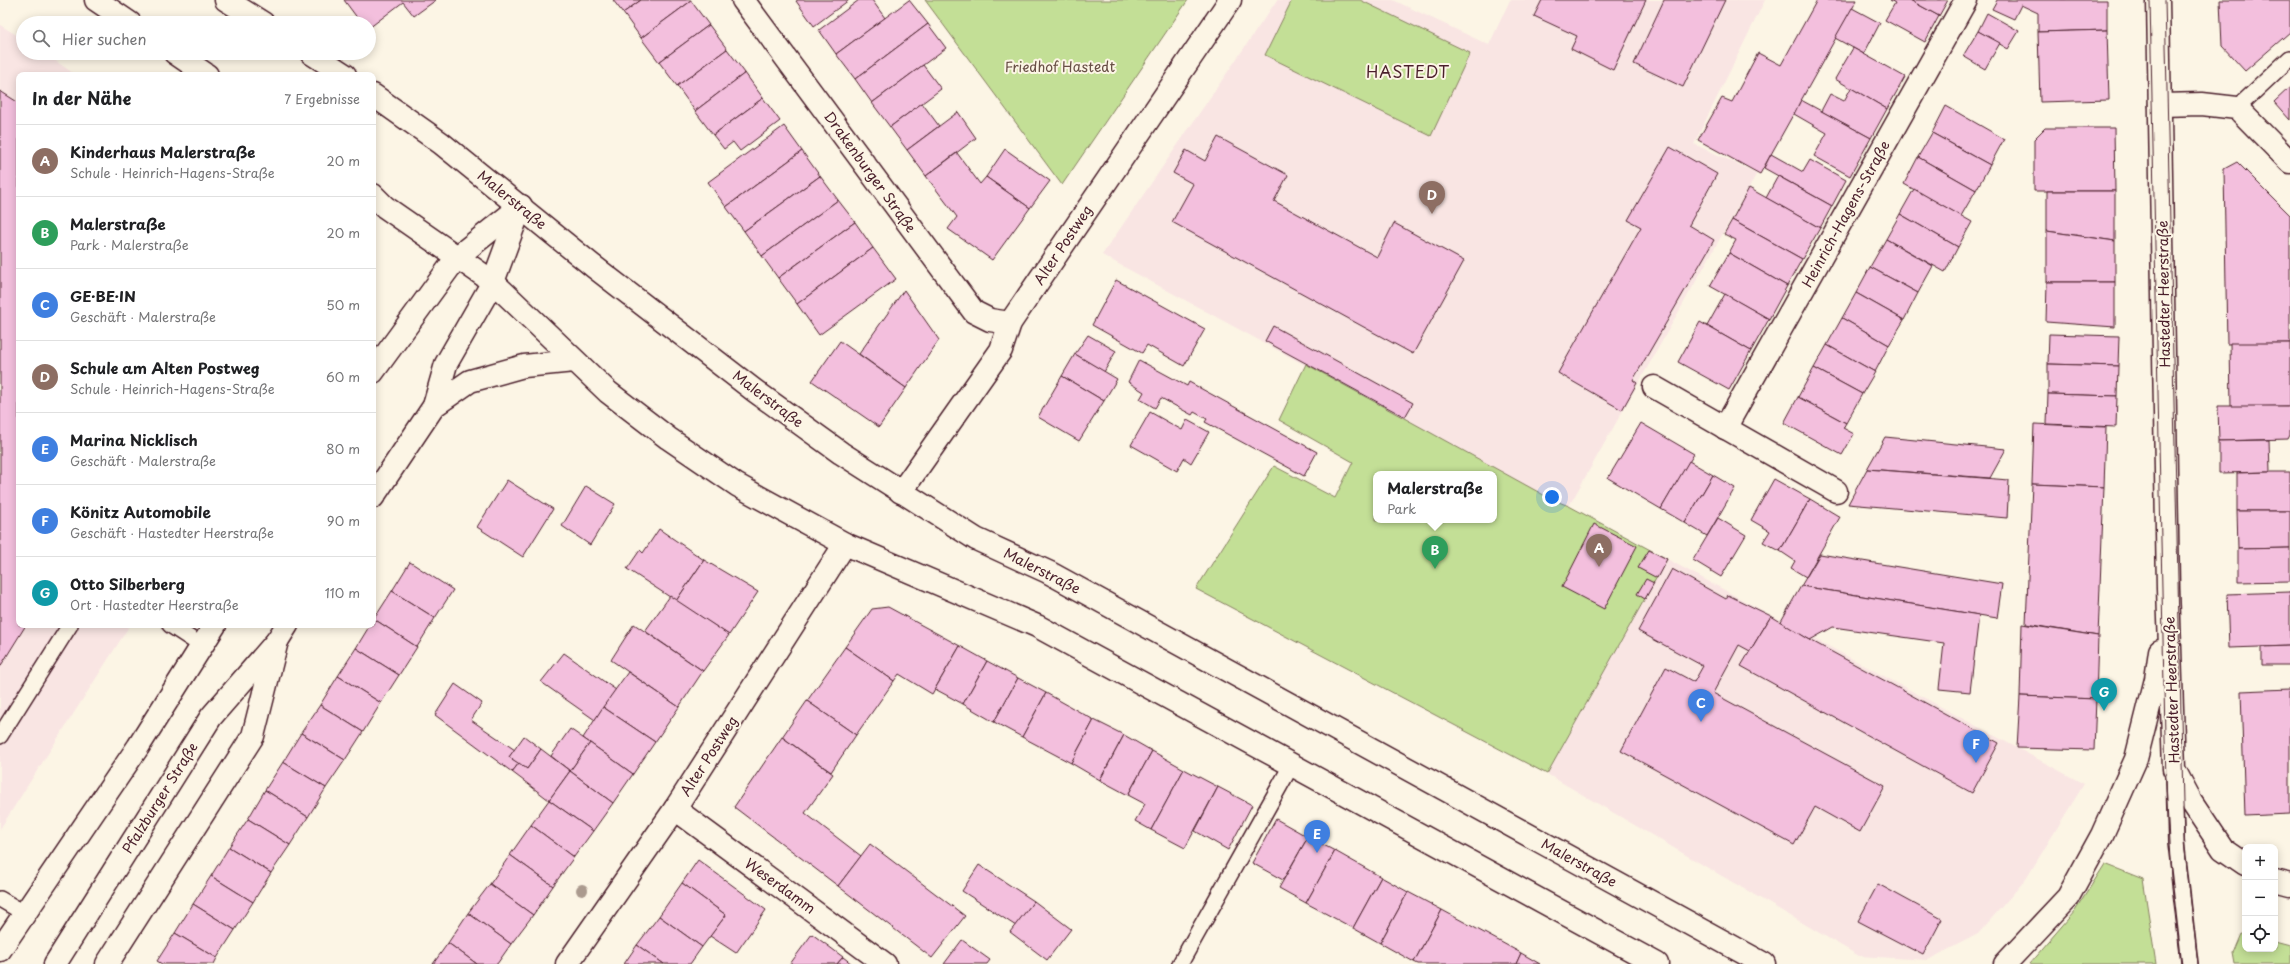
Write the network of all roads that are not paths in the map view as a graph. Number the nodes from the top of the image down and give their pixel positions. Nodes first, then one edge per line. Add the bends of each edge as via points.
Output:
1 (96, 0) edge
2 (226, 0) edge
3 (743, 0) edge
4 (1230, 0) edge
5 (1966, 0) edge
6 (2158, 0) edge
7 (120, 16) edge
8 (252, 16) edge
9 (2290, 58) edge
10 (185, 60) edge
11 (322, 60) edge
12 (203, 72) edge
13 (340, 72) edge
14 (376, 97) edge
15 (2160, 105) junction
16 (2237, 108) junction
17 (2290, 162) edge
18 (376, 198) edge
19 (520, 206) junction
20 (457, 257) junction
21 (493, 282) junction
22 (1010, 323) junction
23 (574, 361) junction
24 (376, 368) edge
25 (1654, 387) dead end
26 (434, 406) junction
27 (1725, 428) junction
28 (1836, 491) dead end
29 (901, 492) junction
30 (376, 493) edge
31 (845, 544) junction
32 (2168, 588) junction
33 (68, 628) edge
34 (175, 628) edge
35 (213, 628) edge
36 (282, 633) edge
37 (202, 646) junction
38 (0, 736) edge
39 (1292, 764) junction
40 (2174, 770) junction
41 (675, 809) junction
42 (2242, 862) edge
43 (2278, 882) edge
44 (2290, 885) edge
45 (0, 899) edge
46 (24, 913) junction
47 (0, 950) edge
48 (55, 964) edge
49 (107, 964) edge
50 (567, 964) edge
51 (885, 964) edge
52 (1180, 964) edge
53 (1657, 964) edge
54 (1764, 964) edge
55 (2005, 964) edge
56 (2190, 964) edge

1 - 7 main road
2 - 8 main road
3 - 22 main road, Drakenburger Straße via 974,312 990,320
4 - 22 main road, Alter Postweg
5 - 27 main road, Heinrich-Hagens-Straße
6 - 15 main road, Hastedter Heerstraße
9 - 16 lane
10 - 12 main road
11 - 13 main road
14 - 19 main road, Malerstraße
15 - 16 main road via 2202,104
15 - 32 main road, Hastedter Heerstraße
16 - 17 main road
18 - 20 main road
19 - 20 main road
19 - 21 main road
19 - 29 main road, Malerstraße via 593,266 761,395 840,453
20 - 21 main road
20 - 24 main road
21 - 23 main road
21 - 26 main road via 446,364
22 - 29 main road, Alter Postweg via 1001,350
23 - 26 main road via 524,366 470,381
23 - 31 main road via 608,392 668,438 737,485
25 - 27 main road
26 - 30 main road
27 - 28 main road
29 - 54 main road, Malerstraße via 976,538 1048,572
31 - 39 main road via 1037,626
31 - 41 main road, Alter Postweg
32 - 40 main road, Hastedter Heerstraße
32 - 55 main road, Hastedter Heerstraße via 2156,679 2136,759 2102,835 2068,897
33 - 38 lane
34 - 37 lane
35 - 37 main road
36 - 48 main road, Pfalzburger Straße via 211,717
36 - 49 main road, Pfalzburger Straße via 253,736
37 - 46 main road via 138,747
39 - 52 lane
39 - 53 main road
40 - 42 main road, Hastedter Heerstraße via 2223,849
40 - 56 lane via 2176,842
41 - 50 main road, Alter Postweg
41 - 51 main road, Weserdamm
43 - 44 main road
45 - 46 lane
46 - 47 main road

